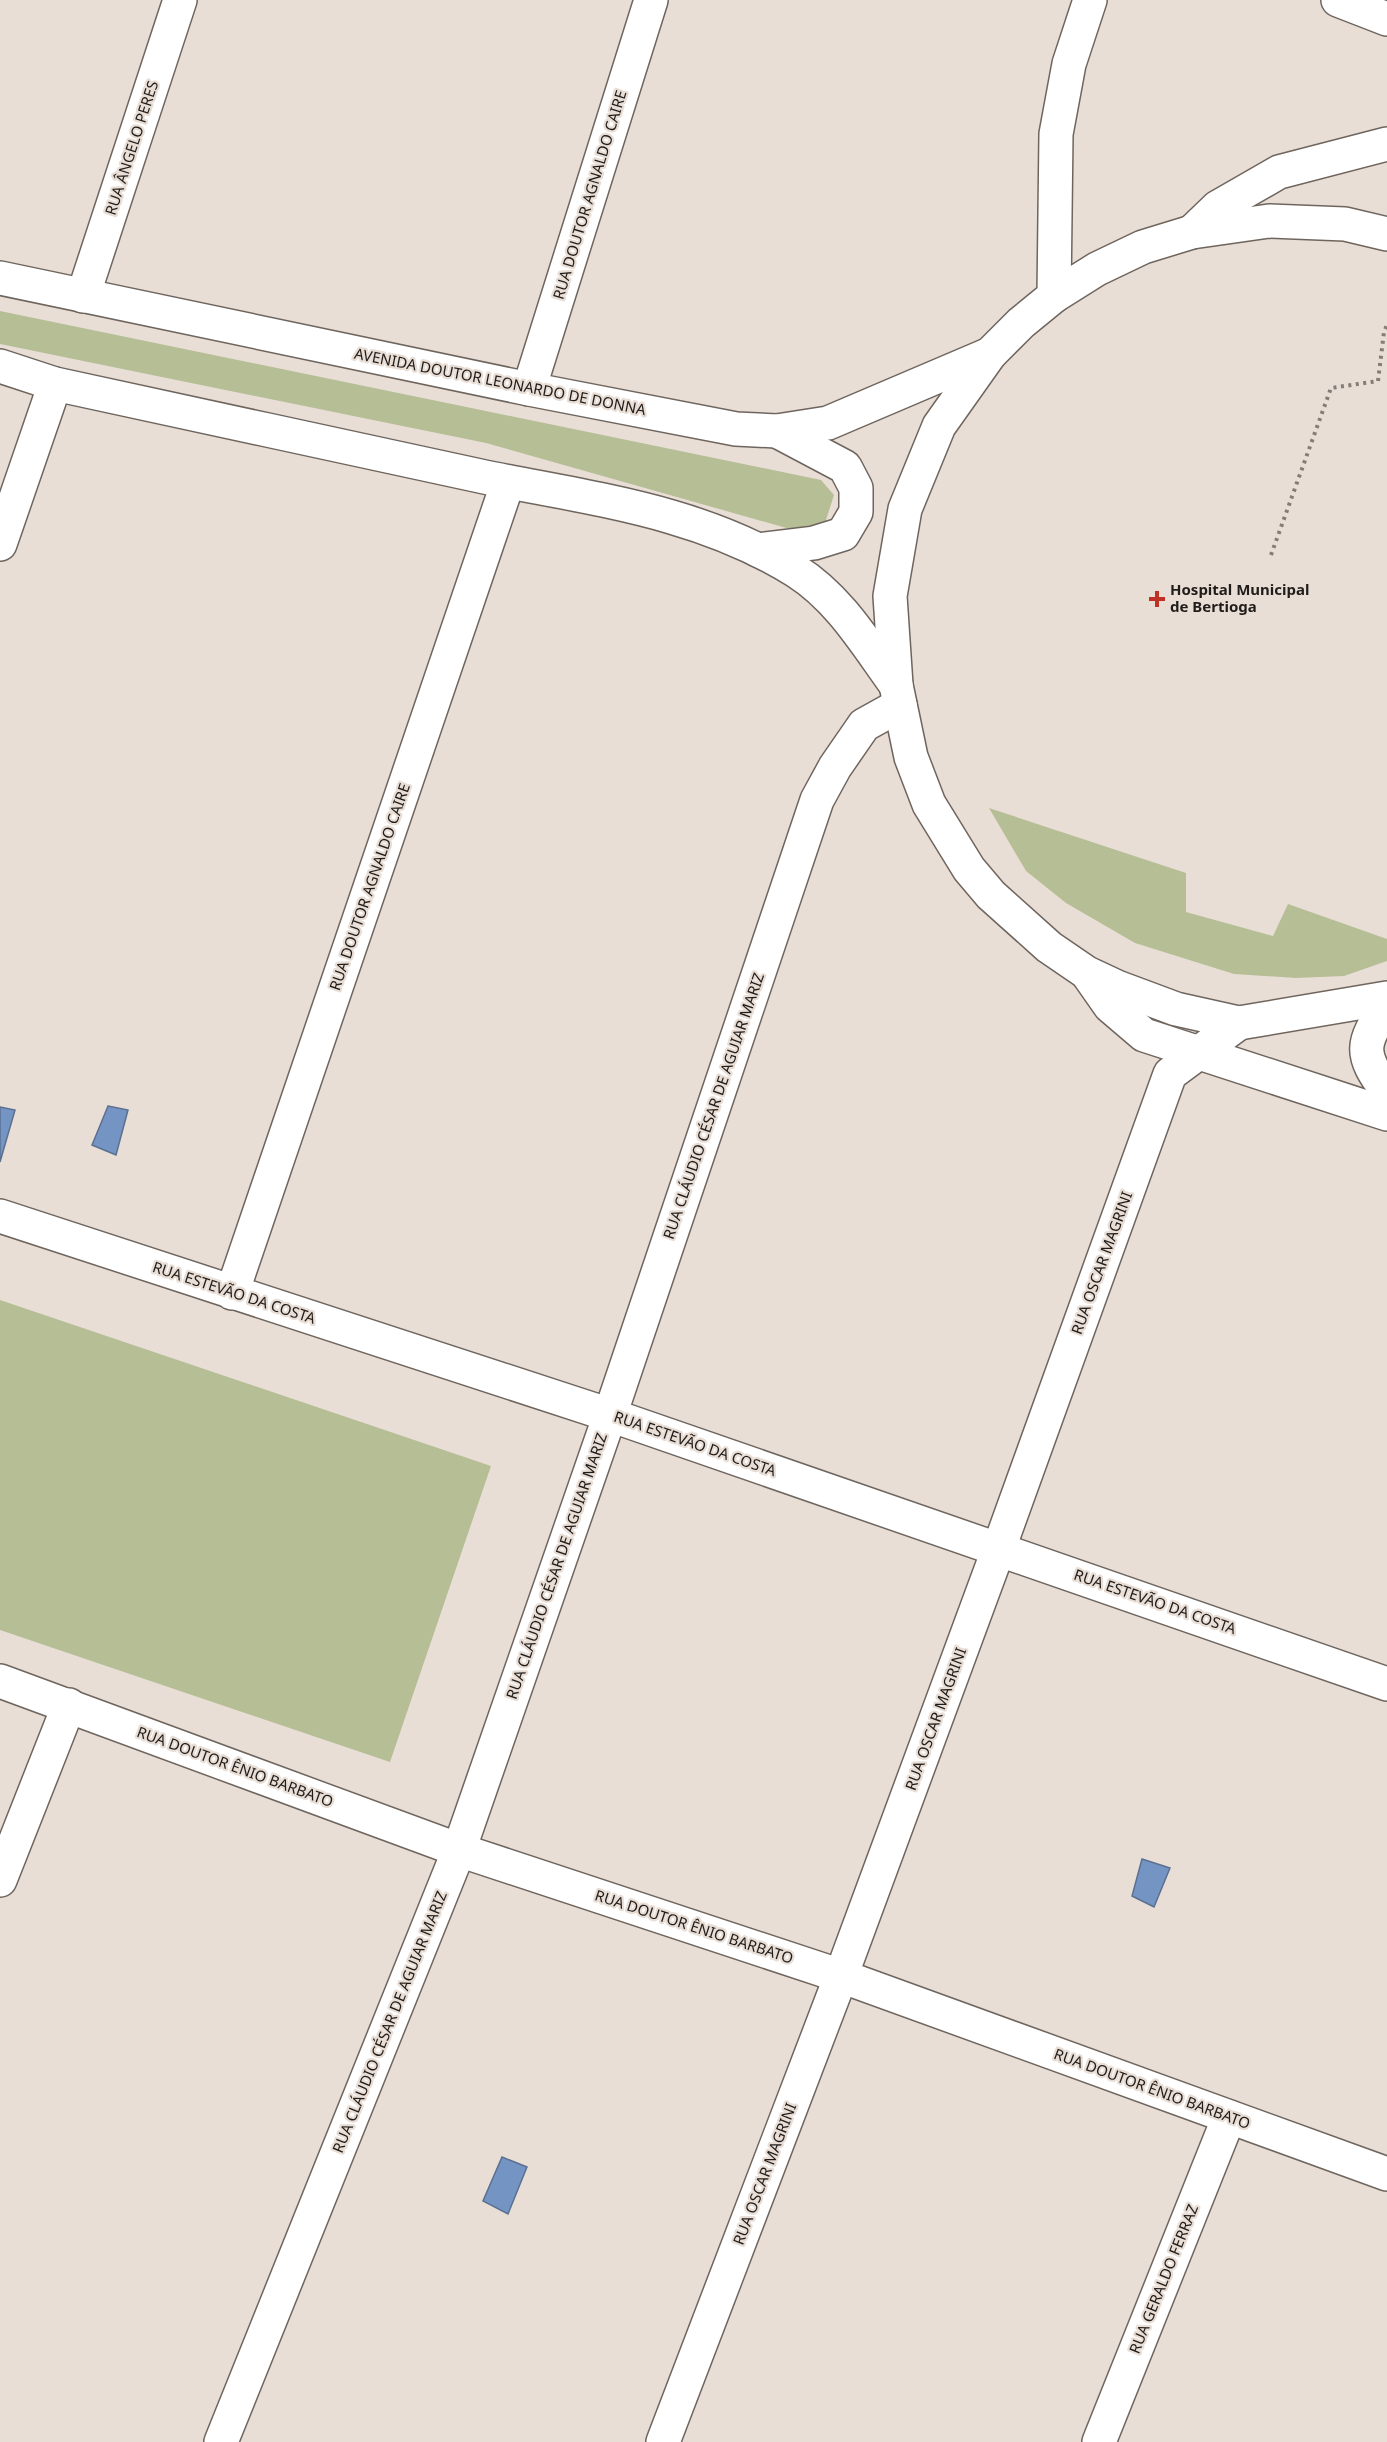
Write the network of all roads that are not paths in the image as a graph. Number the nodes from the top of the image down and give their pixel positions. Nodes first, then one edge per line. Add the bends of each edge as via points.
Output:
1 (180, 0) edge
2 (651, 0) edge
3 (1090, 0) edge
4 (1338, 0) edge
5 (1387, 19) edge
6 (1387, 144) edge
7 (1192, 232) junction
8 (1387, 234) edge
9 (0, 278) edge
10 (83, 296) junction
11 (1054, 296) junction
12 (990, 354) junction
13 (0, 366) edge
14 (55, 384) junction
15 (529, 389) junction
16 (777, 431) junction
17 (508, 482) junction
18 (0, 544) edge
19 (758, 550) junction
20 (898, 695) junction
21 (1087, 973) junction
22 (1387, 998) edge
23 (1387, 1006) edge
24 (1239, 1023) junction
25 (1201, 1053) junction
26 (1387, 1091) edge
27 (1387, 1114) edge
28 (0, 1216) edge
29 (232, 1293) junction
30 (610, 1415) junction
31 (999, 1548) junction
32 (0, 1682) edge
33 (1387, 1684) edge
34 (69, 1705) junction
35 (459, 1851) junction
36 (0, 1880) edge
37 (841, 1976) junction
38 (1229, 2117) junction
39 (1387, 2174) edge
40 (221, 2442) edge
41 (663, 2442) edge
42 (1099, 2442) edge

1 - 10 street, RUA ÂNGELO PERES
2 - 15 street, RUA DOUTOR AGNALDO CAIRE
3 - 11 street via 1069,64 1056,134
4 - 5 street
6 - 7 street via 1279,172 1218,207
7 - 8 street via 1269,221 1345,224
7 - 11 street via 1143,247
9 - 10 street, AVENIDA DOUTOR LEONARDO DE DONNA
10 - 15 street, AVENIDA DOUTOR LEONARDO DE DONNA
11 - 12 street
12 - 16 street, AVENIDA DOUTOR LEONARDO DE DONNA via 828,423
12 - 20 street via 939,426 905,508 890,596
13 - 14 street
14 - 17 street
14 - 18 street
15 - 16 street, AVENIDA DOUTOR LEONARDO DE DONNA via 736,429
16 - 19 street via 845,467 856,488 856,513 843,534 814,543
17 - 19 street via 642,508 708,527
17 - 29 street, RUA DOUTOR AGNALDO CAIRE
19 - 20 street via 798,572 837,603
20 - 21 street via 911,757 929,804 969,869 991,895 1049,947
20 - 30 street, RUA CLÁUDIO CÉSAR DE AGUIAR MARIZ via 864,725 817,800
21 - 24 street via 1176,1009
21 - 25 street via 1110,1006 1144,1035
22 - 24 street
23 - 26 street via 1370,1031 1366,1046 1373,1073
24 - 25 street, RUA OSCAR MAGRINI
25 - 27 street
25 - 31 street, RUA OSCAR MAGRINI via 1170,1074
28 - 29 street, RUA ESTEVÃO DA COSTA
29 - 30 street, RUA ESTEVÃO DA COSTA
30 - 31 street, RUA ESTEVÃO DA COSTA
30 - 35 street, RUA CLÁUDIO CÉSAR DE AGUIAR MARIZ
31 - 33 street, RUA ESTEVÃO DA COSTA
31 - 37 street, RUA OSCAR MAGRINI
32 - 34 street, RUA DOUTOR ÊNIO BARBATO
34 - 35 street, RUA DOUTOR ÊNIO BARBATO
34 - 36 street
35 - 37 street, RUA DOUTOR ÊNIO BARBATO
35 - 40 street, RUA CLÁUDIO CÉSAR DE AGUIAR MARIZ
37 - 38 street, RUA DOUTOR ÊNIO BARBATO
37 - 41 street, RUA OSCAR MAGRINI
38 - 39 street, RUA DOUTOR ÊNIO BARBATO
38 - 42 street, RUA GERALDO FERRAZ

